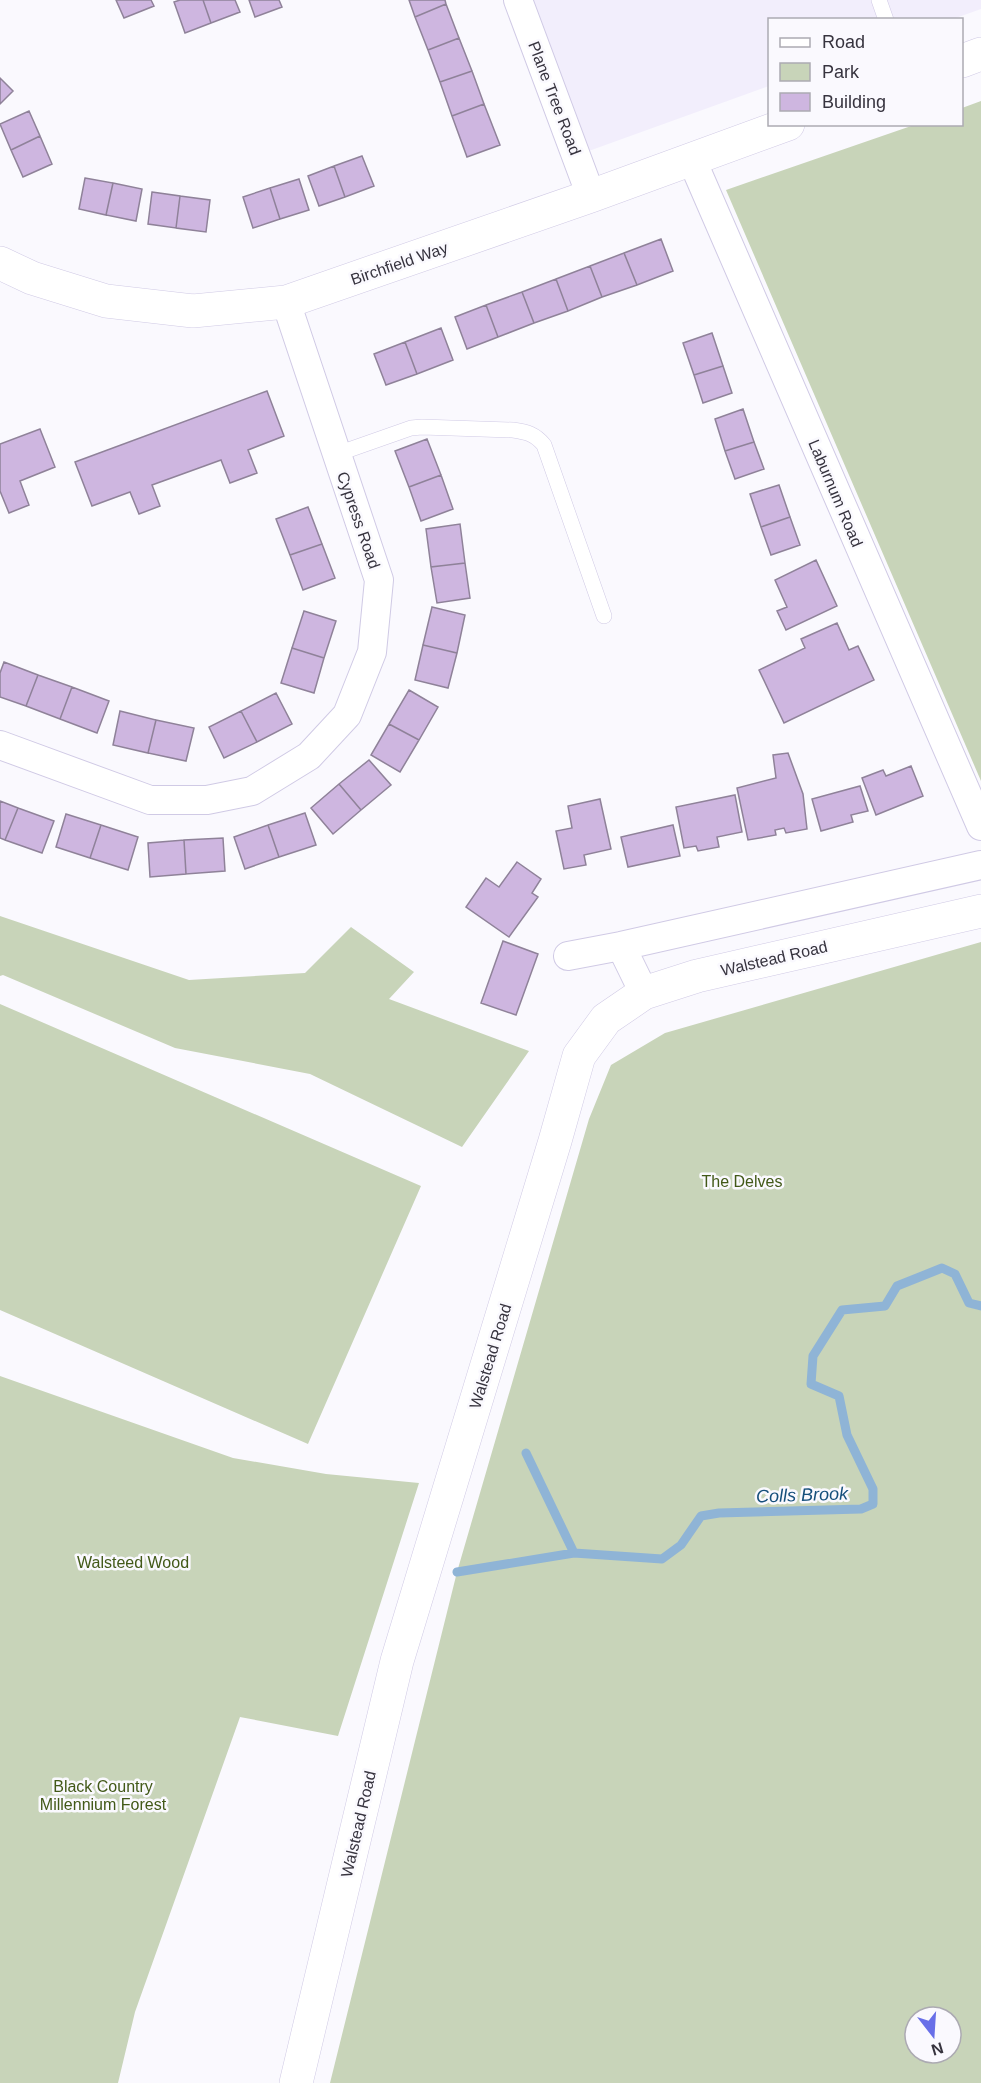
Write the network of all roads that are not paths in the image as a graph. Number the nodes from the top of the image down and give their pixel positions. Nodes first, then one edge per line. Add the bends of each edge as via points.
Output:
1 (518, 0) edge
2 (879, 0) edge
3 (885, 18) edge
4 (981, 54) edge
5 (963, 61) edge
6 (783, 126) edge
7 (692, 160) junction
8 (591, 196) junction
9 (0, 263) edge
10 (285, 302) junction
11 (337, 454) junction
12 (604, 616) dead end
13 (0, 745) edge
14 (981, 826) edge
15 (981, 865) edge
16 (981, 911) edge
17 (621, 946) junction
18 (568, 956) dead end
19 (644, 993) junction
20 (296, 2083) edge

1 - 8 street, Plane Tree Road
2 - 3 lane
4 - 5 street
6 - 7 street, Birchfield Way
7 - 8 street, Birchfield Way
7 - 14 street, Laburnum Road
8 - 10 street, Birchfield Way
9 - 10 street, Birchfield Way via 32,278 106,301 193,311
10 - 11 street, Cypress Road
11 - 12 lane via 422,427 513,430 537,436 544,445
11 - 13 street, Cypress Road via 379,580 372,652 348,716 309,756 252,791 207,800 150,800
15 - 17 street
16 - 19 street, Walstead Road via 697,976
17 - 18 street
17 - 19 street
19 - 20 street, Walstead Road via 606,1019 579,1056 397,1661

